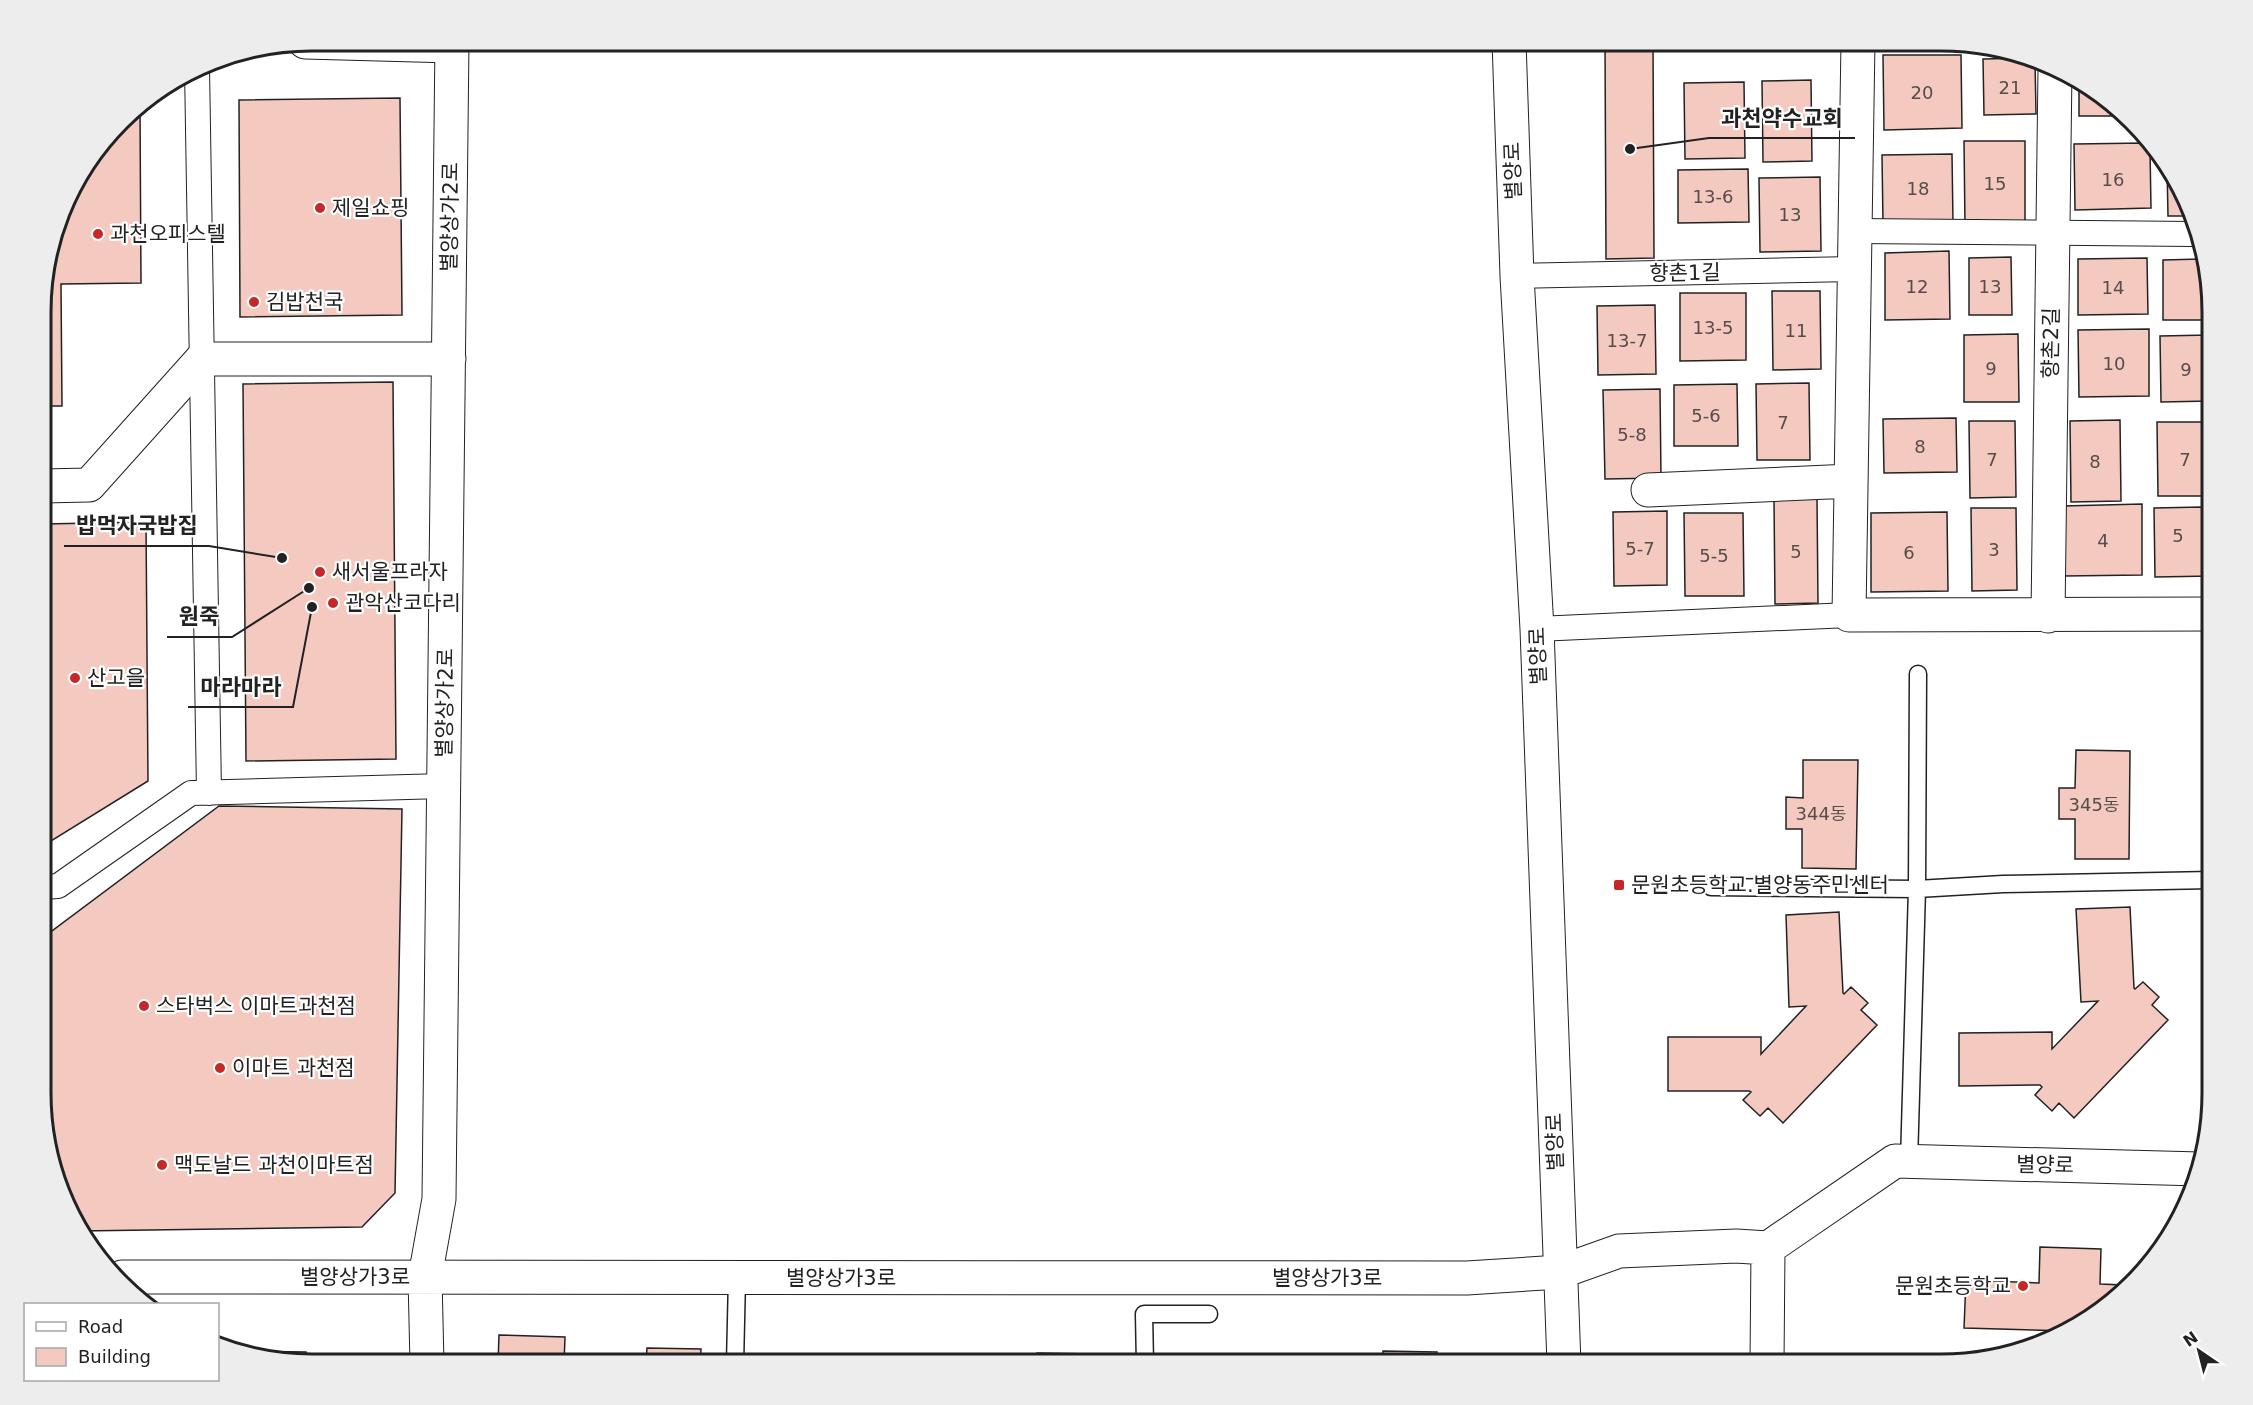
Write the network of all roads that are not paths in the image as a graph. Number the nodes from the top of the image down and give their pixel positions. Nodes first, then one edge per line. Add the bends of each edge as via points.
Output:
1 (452, 51) edge
2 (1509, 51) edge
3 (1858, 51) edge
4 (197, 77) edge
5 (2055, 77) edge
6 (1855, 231) junction
7 (2052, 233) junction
8 (2190, 234) edge
9 (1854, 269) junction
10 (1516, 276) junction
11 (202, 359) junction
12 (449, 359) junction
13 (1851, 481) junction
14 (51, 486) edge
15 (1648, 490) dead end
16 (2202, 614) edge
17 (1849, 615) junction
18 (2048, 616) junction
19 (1537, 629) junction
20 (1918, 674) dead end
21 (444, 786) junction
22 (209, 792) junction
23 (2202, 880) edge
24 (51, 886) edge
25 (1711, 887) dead end
26 (1917, 889) junction
27 (1909, 1162) junction
28 (2191, 1169) edge
29 (1768, 1248) junction
30 (1560, 1272) junction
31 (126, 1277) edge
32 (424, 1277) junction
33 (737, 1278) junction
34 (1209, 1314) dead end
35 (427, 1354) edge
36 (735, 1354) edge
37 (1145, 1354) edge
38 (1564, 1354) edge
39 (1767, 1354) edge

1 - 12 street, 별양상가2로
2 - 10 street, 별양로
3 - 6 street
4 - 11 street
5 - 7 street, 향촌2길
6 - 7 street
6 - 9 street
7 - 8 street
7 - 18 street, 향촌2길
9 - 10 street, 향촌1길
9 - 13 street
10 - 19 street, 별양로
11 - 12 street
11 - 14 street via 89,485
11 - 22 street
12 - 21 street, 별양상가2로
13 - 15 street
13 - 17 street
16 - 18 street
17 - 18 street
17 - 19 street
19 - 30 street, 별양로
20 - 26 lane
21 - 22 street
21 - 32 street, 별양상가2로 via 439,1199
22 - 24 street via 191,793 58,886
23 - 26 lane
25 - 26 lane
26 - 27 lane
27 - 28 street, 별양로
27 - 29 street, 별양로 via 1895,1161
29 - 30 street via 1619,1251
29 - 39 street
30 - 33 street, 별양상가3로 via 1467,1278
30 - 38 street, 별양로
31 - 32 street, 별양상가3로
32 - 33 street, 별양상가3로
32 - 35 street, 별양상가2로
33 - 36 lane
34 - 37 lane via 1144,1314

